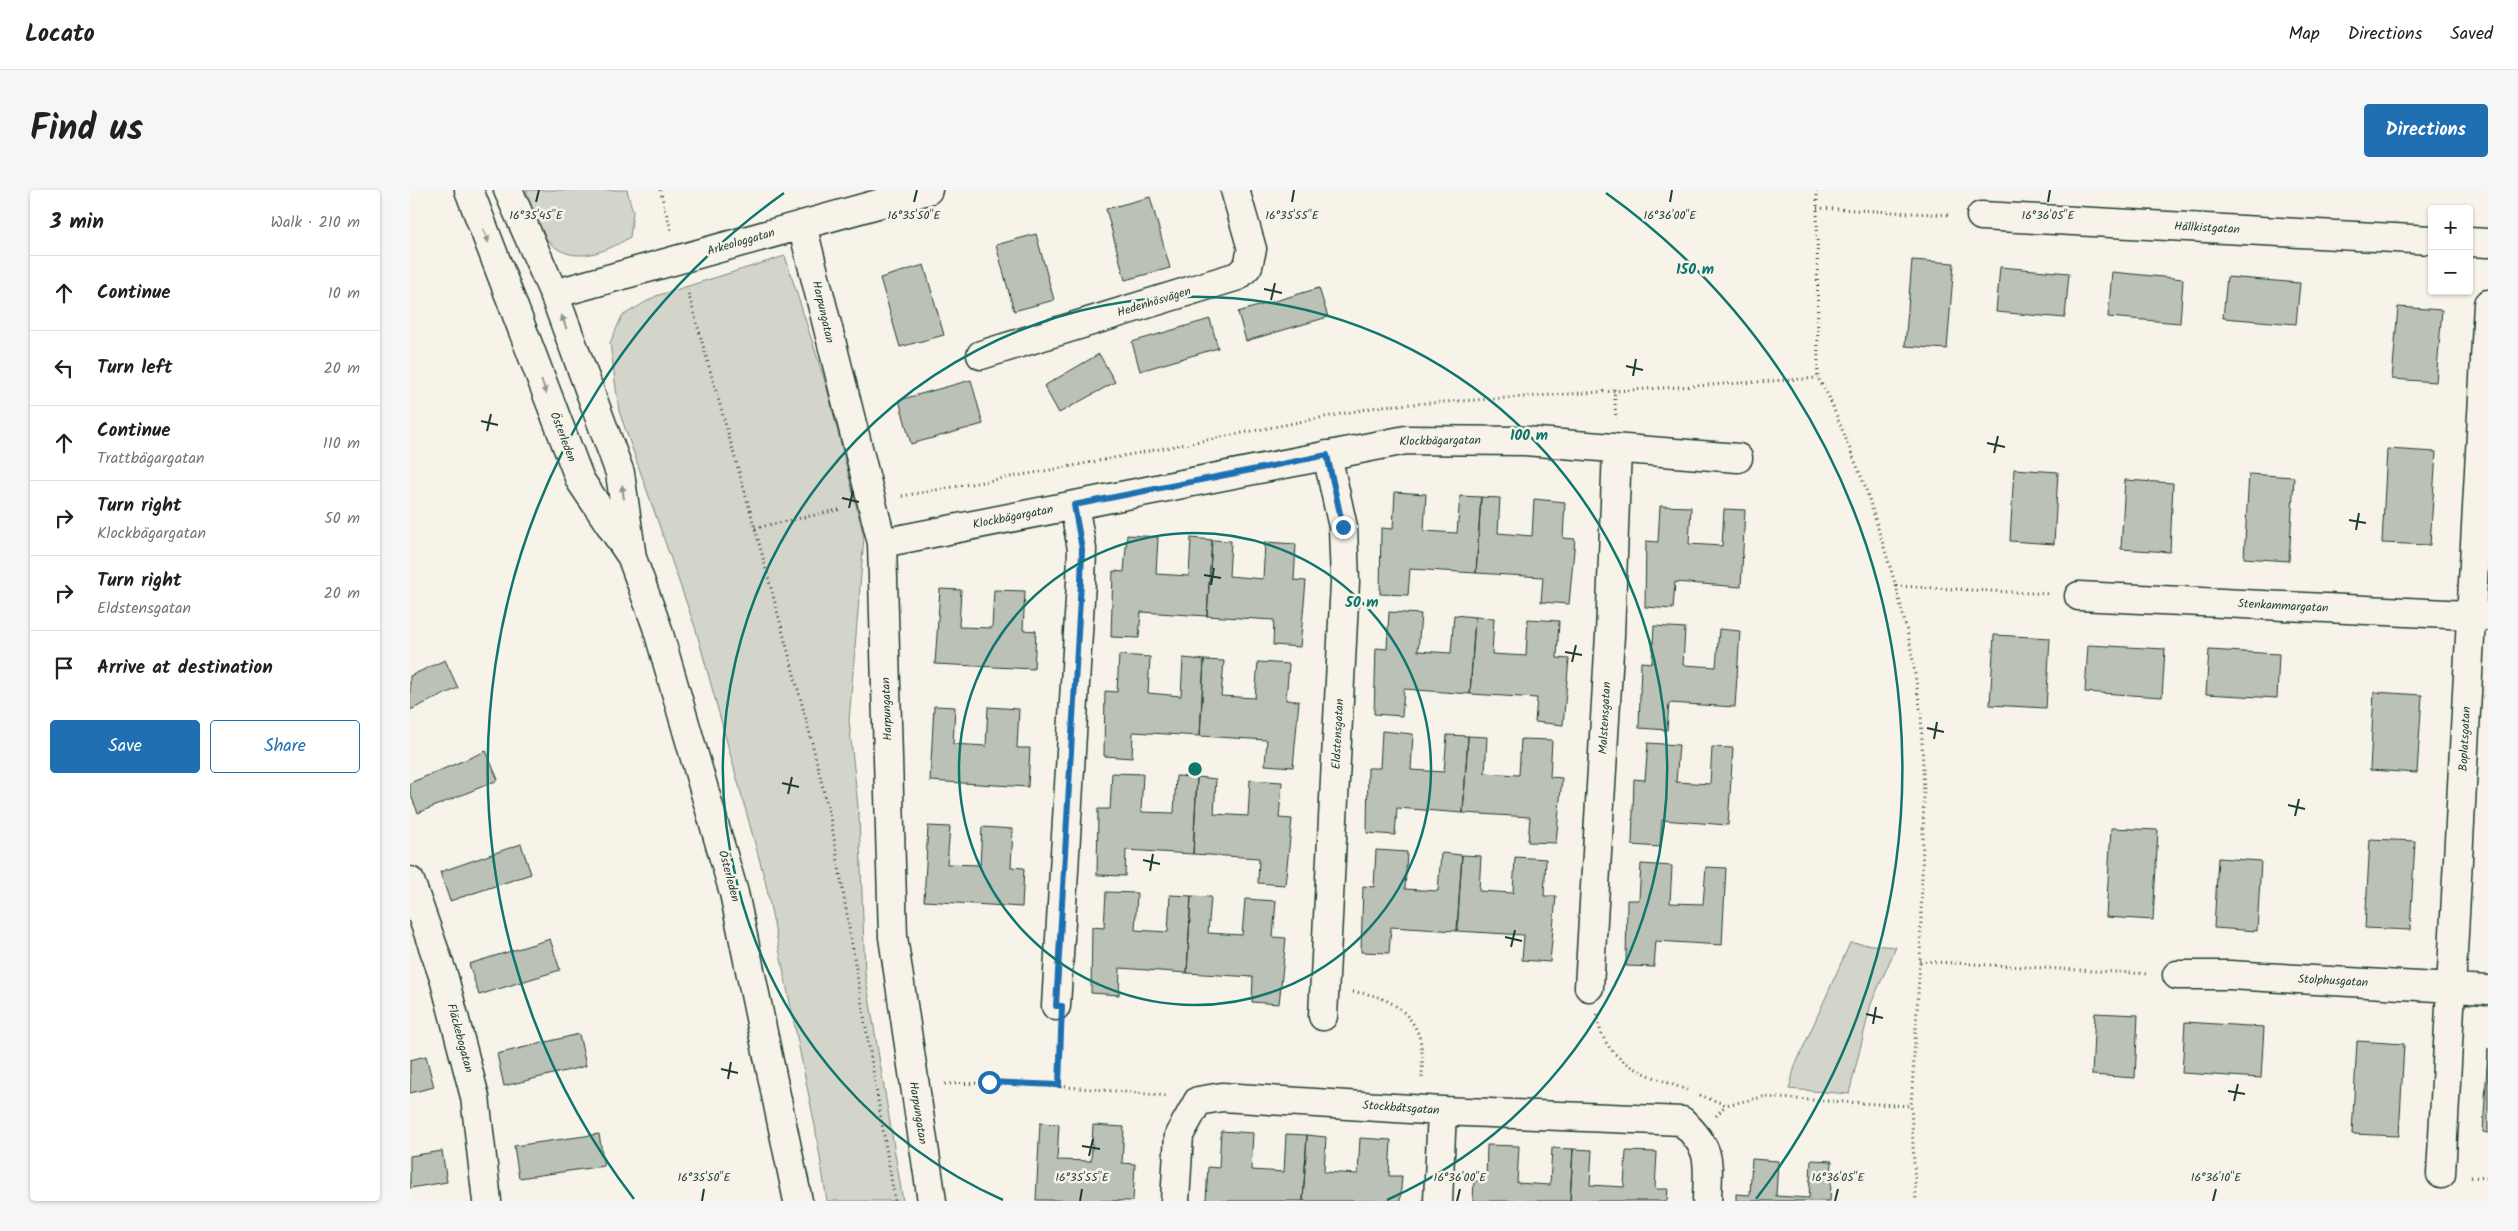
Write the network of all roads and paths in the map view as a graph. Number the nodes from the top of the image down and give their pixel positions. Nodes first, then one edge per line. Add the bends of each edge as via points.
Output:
1 (469, 190) edge
2 (508, 190) edge
3 (660, 190) edge
4 (928, 190) edge
5 (1235, 190) edge
6 (1817, 190) edge
7 (1817, 208) junction
8 (1981, 216) joint
9 (802, 225) junction
10 (672, 238) dead end
11 (2428, 240) edge
12 (2473, 242) edge
13 (2488, 243) edge
14 (685, 283) dead end
15 (554, 294) junction
16 (2488, 304) edge
17 (513, 308) junction
18 (981, 355) dead end
19 (1617, 449) junction
20 (1327, 455) junction
21 (1738, 458) dead end
22 (1074, 505) junction
23 (882, 543) junction
24 (632, 558) junction
25 (1896, 586) junction
26 (2079, 596) joint
27 (2480, 616) edge
28 (410, 881) edge
29 (1920, 961) junction
30 (2177, 976) joint
31 (1589, 987) joint
32 (2452, 988) junction
33 (2488, 990) edge
34 (1324, 1002) joint
35 (1056, 1006) joint
36 (1059, 1085) junction
37 (914, 1086) junction
38 (1198, 1101) junction
39 (1911, 1106) junction
40 (1442, 1111) junction
41 (2441, 1174) dead end
42 (488, 1201) edge
43 (798, 1201) edge
44 (895, 1201) edge
45 (932, 1201) edge
46 (1175, 1201) edge
47 (1438, 1201) edge
48 (1707, 1201) edge
49 (1916, 1201) edge

1 -> 17 street, Österleden
2 - 15 street, Österleden
3 - 10 path
4 - 9 street, Arkeologgatan
5 - 18 street, Hedenhösvägen via 1252,249 1248,266 1238,276
6 - 7 path
7 - 8 path
7 - 25 path via 1818,378 1829,397 1865,486
8 - 11 street, Hällkistgatan
9 - 15 street, Arkeologgatan
9 - 23 street, Harpungatan
12 - 13 street
14 - 44 path via 812,738 832,826
15 - 17 street
24 -> 15 street, Österleden via 620,472
16 - 27 street, Boplatsgatan
17 -> 24 street, Österleden via 580,480
19 - 20 street, Klockbägargatan via 1452,439 1406,440
19 - 21 street, Klockbägargatan
19 - 31 street, Malstensgatan via 1610,635
20 - 22 street, Klockbägargatan
20 - 34 street, Eldstensgatan via 1343,527 1345,582
22 - 23 street, Klockbägargatan
22 - 35 street via 1082,549 1081,582
23 - 37 street, Harpungatan via 893,937
24 - 43 street, Österleden via 657,627 734,893
25 - 26 path
25 - 29 path via 1912,648 1921,714 1924,794
26 - 27 street, Stenkammargatan
27 - 32 street, Boplatsgatan
28 - 42 street, Fläckebogatan via 444,978 476,1097
29 - 30 path
29 - 39 path
30 - 32 street, Stolphusgatan
31 - 39 path via 1600,989 1597,1016 1602,1038 1618,1059 1726,1105 1763,1097
32 - 33 street, Stolphusgatan
32 - 41 street, Boplatsgatan
34 - 40 path via 1366,993 1392,1002 1406,1014 1415,1024 1421,1044 1423,1097
35 - 36 path via 1062,1006
36 - 37 path via 989,1082
36 - 38 path
37 - 45 street, Harpungatan
38 - 40 street, Stockbåtsgatan via 1222,1097
38 - 46 street via 1179,1135
39 - 49 path
40 - 47 street
40 - 48 street, Stockbåtsgatan via 1682,1121 1701,1141 1708,1159

